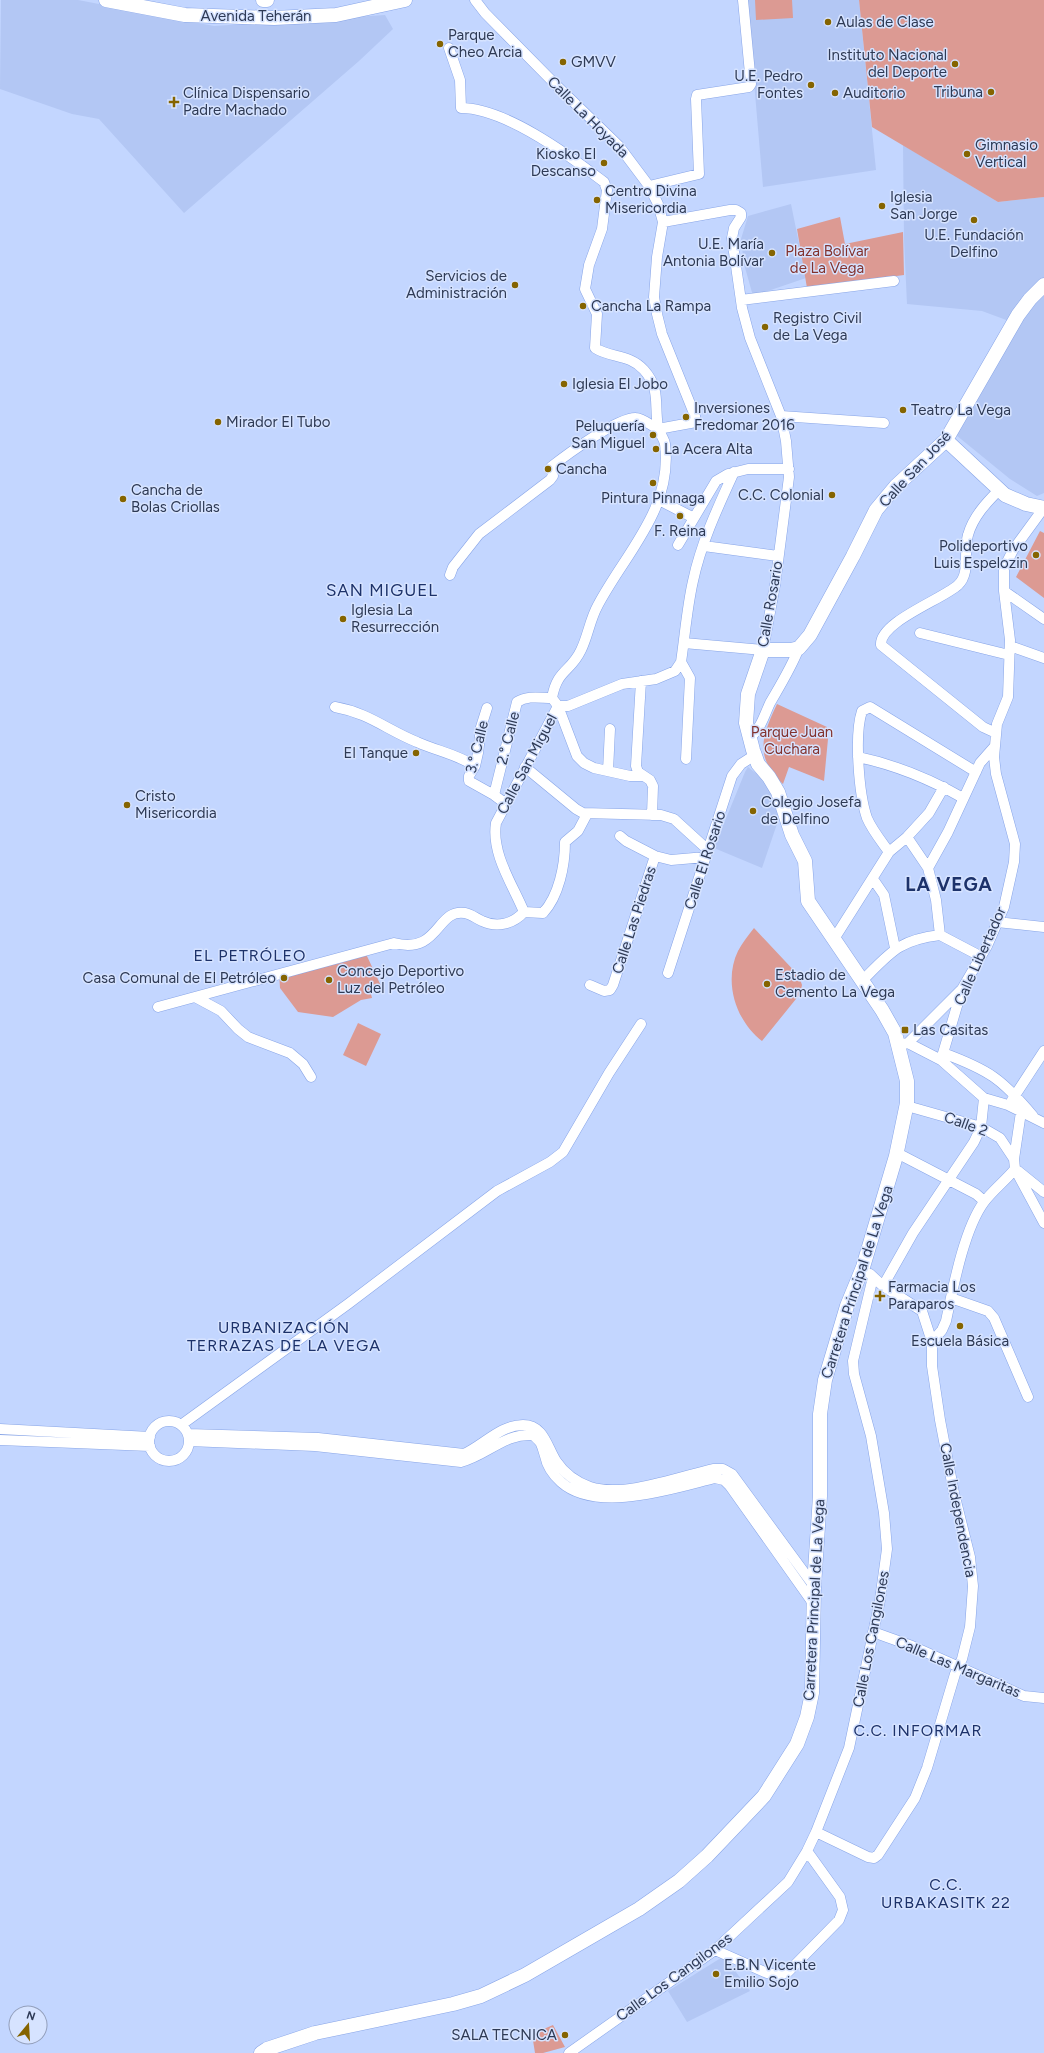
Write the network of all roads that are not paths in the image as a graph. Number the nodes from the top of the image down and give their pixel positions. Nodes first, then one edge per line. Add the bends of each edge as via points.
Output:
1 (106, 0) edge
2 (263, 0) edge
3 (267, 0) edge
4 (406, 0) edge
5 (476, 0) edge
6 (743, 0) edge
7 (449, 48) dead end
8 (649, 186) junction
9 (664, 222) junction
10 (894, 281) dead end
11 (1044, 285) edge
12 (741, 300) junction
13 (781, 416) junction
14 (884, 423) dead end
15 (658, 429) junction
16 (946, 440) junction
17 (789, 469) junction
18 (734, 472) junction
19 (998, 490) junction
20 (659, 500) junction
21 (1043, 509) edge
22 (694, 518) junction
23 (678, 545) dead end
24 (704, 546) junction
25 (778, 556) junction
26 (450, 575) dead end
27 (1004, 591) junction
28 (1044, 619) edge
29 (920, 632) dead end
30 (684, 644) junction
31 (799, 648) junction
32 (763, 650) junction
33 (1010, 651) junction
34 (1044, 658) edge
35 (681, 662) junction
36 (641, 681) junction
37 (555, 702) junction
38 (335, 707) dead end
39 (487, 708) dead end
40 (610, 729) dead end
41 (996, 732) junction
42 (750, 738) junction
43 (995, 746) junction
44 (755, 755) junction
45 (858, 757) junction
46 (686, 759) dead end
47 (475, 766) junction
48 (525, 766) junction
49 (608, 771) junction
50 (976, 772) junction
51 (644, 776) junction
52 (944, 787) junction
53 (494, 795) junction
54 (963, 798) junction
55 (506, 804) junction
56 (587, 814) junction
57 (652, 815) junction
58 (620, 836) dead end
59 (907, 837) junction
60 (889, 852) junction
61 (707, 854) junction
62 (655, 856) junction
63 (928, 868) junction
64 (873, 879) junction
65 (524, 912) junction
66 (997, 922) junction
67 (1044, 928) edge
68 (940, 935) junction
69 (834, 939) junction
70 (895, 948) junction
71 (980, 956) junction
72 (668, 973) dead end
73 (862, 981) junction
74 (590, 985) dead end
75 (962, 988) junction
76 (195, 997) junction
77 (158, 1007) dead end
78 (641, 1024) dead end
79 (903, 1044) junction
80 (1044, 1051) edge
81 (942, 1057) junction
82 (312, 1077) dead end
83 (1015, 1094) junction
84 (984, 1098) junction
85 (1008, 1105) junction
86 (907, 1106) junction
87 (1021, 1112) junction
88 (1034, 1118) junction
89 (1044, 1123) edge
90 (981, 1127) junction
91 (897, 1153) junction
92 (1014, 1164) junction
93 (949, 1180) junction
94 (1044, 1192) edge
95 (984, 1201) junction
96 (1044, 1223) edge
97 (863, 1267) junction
98 (873, 1277) junction
99 (883, 1286) junction
100 (951, 1298) junction
101 (932, 1342) junction
102 (1028, 1398) dead end
103 (181, 1425) junction
104 (0, 1429) edge
105 (189, 1438) junction
106 (0, 1440) edge
107 (150, 1441) junction
108 (814, 1586) junction
109 (813, 1603) junction
110 (873, 1632) junction
111 (958, 1666) junction
112 (1044, 1698) edge
113 (816, 1832) junction
114 (807, 1852) junction
115 (715, 1950) junction
116 (261, 2053) edge
117 (568, 2053) edge

1 - 4 street, Avenida Teherán via 185,15 268,18 336,15
2 - 3 street, Avenida Teherán
5 - 8 street, Calle La Hoyada via 485,13 619,146
6 - 8 street via 751,84 749,87 698,95 696,99 699,174
7 - 15 street via 460,80 461,108 473,108 515,124 566,154 604,182 607,190 602,229 589,265 585,289 597,314 596,348 630,360 644,369 657,392
8 - 9 street, Calle La Hoyada
9 - 12 street, Calle Rosario via 730,210 741,213 732,238
9 - 15 street via 657,257 654,297 662,334 696,416 696,422
10 - 12 street
11 - 16 street, Calle San José via 1018,315
12 - 13 street, Calle Rosario via 750,338
13 - 14 street
13 - 17 street, Calle Rosario
15 - 20 street, Calle San Miguel via 665,442 666,467
15 - 26 street via 636,418 622,421 563,457 551,467 553,476 550,480 479,534 453,567
16 - 19 street
16 - 31 street, Calle San José via 896,486 876,510 810,635
17 - 18 street via 748,469
17 - 25 street, Calle Rosario
18 - 22 street via 716,481
18 - 24 street via 717,508
19 - 21 street via 1004,495
19 - 41 street via 979,511 968,535 964,578 957,586 884,632 880,639 881,645 982,727
20 - 22 street
20 - 37 street, Calle San Miguel via 648,525 596,606 582,649 575,661 563,671 554,684
21 - 27 street, Calle Libertador via 1013,550 1004,568
22 - 23 street
24 - 25 street
24 - 30 street via 693,580
25 - 32 street, Calle Rosario
27 - 28 street
27 - 33 street, Calle Libertador
29 - 33 street
30 - 32 street
30 - 35 street
31 - 32 street
31 - 42 street via 790,671 770,704 758,731
32 - 42 street, Calle Rosario via 748,694 746,722
33 - 34 street
33 - 41 street, Calle Libertador via 1008,697 996,724
35 - 36 street, 2.° Calle via 676,671 656,679
35 - 46 street via 690,678
36 - 37 street, 2.° Calle via 622,684 568,706
36 - 51 street via 636,766 638,772
37 - 48 street, Calle San Miguel
37 - 49 street via 577,756 584,763
37 - 53 street, 2.° Calle via 530,698 523,698 517,702
38 - 47 street via 362,714 415,742 461,758
39 - 47 street, 3.° Calle via 481,727
40 - 49 street
41 - 43 street, Calle Libertador
42 - 44 street, Calle Rosario
43 - 50 street via 980,763
43 - 66 street, Calle Libertador via 996,774 1015,844 1014,862 1004,907
44 - 61 street, Calle El Rosario via 741,764 732,776
44 - 69 street, Calle Rosario via 758,764 778,792 792,835 805,862 808,901
45 - 50 street via 859,722 862,711 870,708
45 - 52 street via 888,763
45 - 60 street via 868,819
47 - 53 street, 3.° Calle via 469,776 469,782
48 - 55 street, Calle San Miguel
48 - 56 street via 576,809
49 - 51 street
50 - 54 street
51 - 57 street via 653,786
52 - 54 street
52 - 59 street via 929,813
53 - 55 street
54 - 63 street
55 - 65 street, Calle San Miguel via 496,823 494,836 503,866
56 - 57 street
56 - 65 street via 578,831 565,842 565,857 559,881 548,907 543,913
57 - 61 street via 674,819
58 - 62 street
59 - 60 street
59 - 63 street
60 - 64 street
61 - 62 street, Calle Las Piedras via 671,860
61 - 72 street, Calle El Rosario
62 - 74 street, Calle Las Piedras via 613,985 610,990 604,991
63 - 68 street via 936,900
64 - 69 street
64 - 70 street via 884,895
65 - 76 street via 517,920 500,924 482,921 465,913 457,914 442,921 425,942 407,946 394,943
66 - 67 street
66 - 71 street, Calle Libertador
68 - 70 street via 918,938
68 - 71 street
69 - 73 street, Calle Rosario
70 - 73 street
71 - 75 street, Calle Libertador
73 - 79 street, Calle Rosario
75 - 79 street
75 - 81 street, Calle Libertador
76 - 77 street
76 - 82 street via 221,1011 248,1037 290,1053 303,1064
78 - 103 street via 564,1152 544,1166 497,1191 348,1304
79 - 81 street
79 - 86 street, Carretera Principal de La Vega
80 - 83 street
81 - 83 street via 990,1073
81 - 84 street
83 - 85 street
83 - 88 street
84 - 85 street
84 - 90 street
85 - 87 street
86 - 90 street, Calle 2
86 - 91 street, Carretera Principal de La Vega
87 - 88 street
87 - 92 street
88 - 89 street
90 - 92 street, Calle 2 via 1000,1138
90 - 93 street
91 - 93 street
91 - 97 street, Carretera Principal de La Vega
92 - 94 street
92 - 95 street via 1005,1182
92 - 96 street
93 - 95 street
93 - 99 street via 913,1233
95 - 100 street via 970,1227
97 - 98 street, Calle Independencia
97 - 108 street, Carretera Principal de La Vega via 847,1306 825,1380 820,1414 820,1496
98 - 99 street, Calle Independencia
98 - 110 street, Calle Los Cangilones via 853,1361 854,1374 871,1436 884,1513 887,1549
99 - 101 street, Calle Independencia via 922,1311
100 - 101 street via 946,1321
100 - 102 street via 988,1311 994,1318
101 - 111 street, Calle Independencia via 932,1366 940,1420 970,1557 973,1586 970,1627
103 - 105 street
103 - 107 street via 169,1421 162,1422 152,1431
104 - 107 street
105 - 107 street via 185,1453 180,1458 168,1461 157,1456
105 - 108 street via 318,1438 464,1454 477,1449 507,1427 524,1425 536,1429 544,1436 556,1461 565,1472 591,1487 628,1489 713,1469 723,1469 732,1474
105 - 109 street via 315,1446 461,1462 475,1458 507,1438 523,1434 533,1436 541,1445 550,1470 561,1482 572,1490 588,1495 624,1497 659,1492 715,1478 724,1480
106 - 107 street
108 - 109 street, Carretera Principal de La Vega
109 - 116 street, Carretera Principal de La Vega via 812,1693 797,1744 764,1796 707,1856 679,1881 639,1909 525,1975 481,1996 315,2033
110 - 111 street, Calle Las Margaritas
110 - 113 street, Calle Los Cangilones via 849,1748
111 - 112 street, Calle Las Margaritas via 1024,1696
111 - 113 street, Calle Independencia via 916,1798 878,1855 874,1858 868,1857
113 - 114 street, Calle Los Cangilones
114 - 115 street, Calle Los Cangilones via 788,1882
114 - 115 street via 840,1897 843,1910 839,1920 788,1972 778,1975 756,1969
115 - 117 street, Calle Los Cangilones

